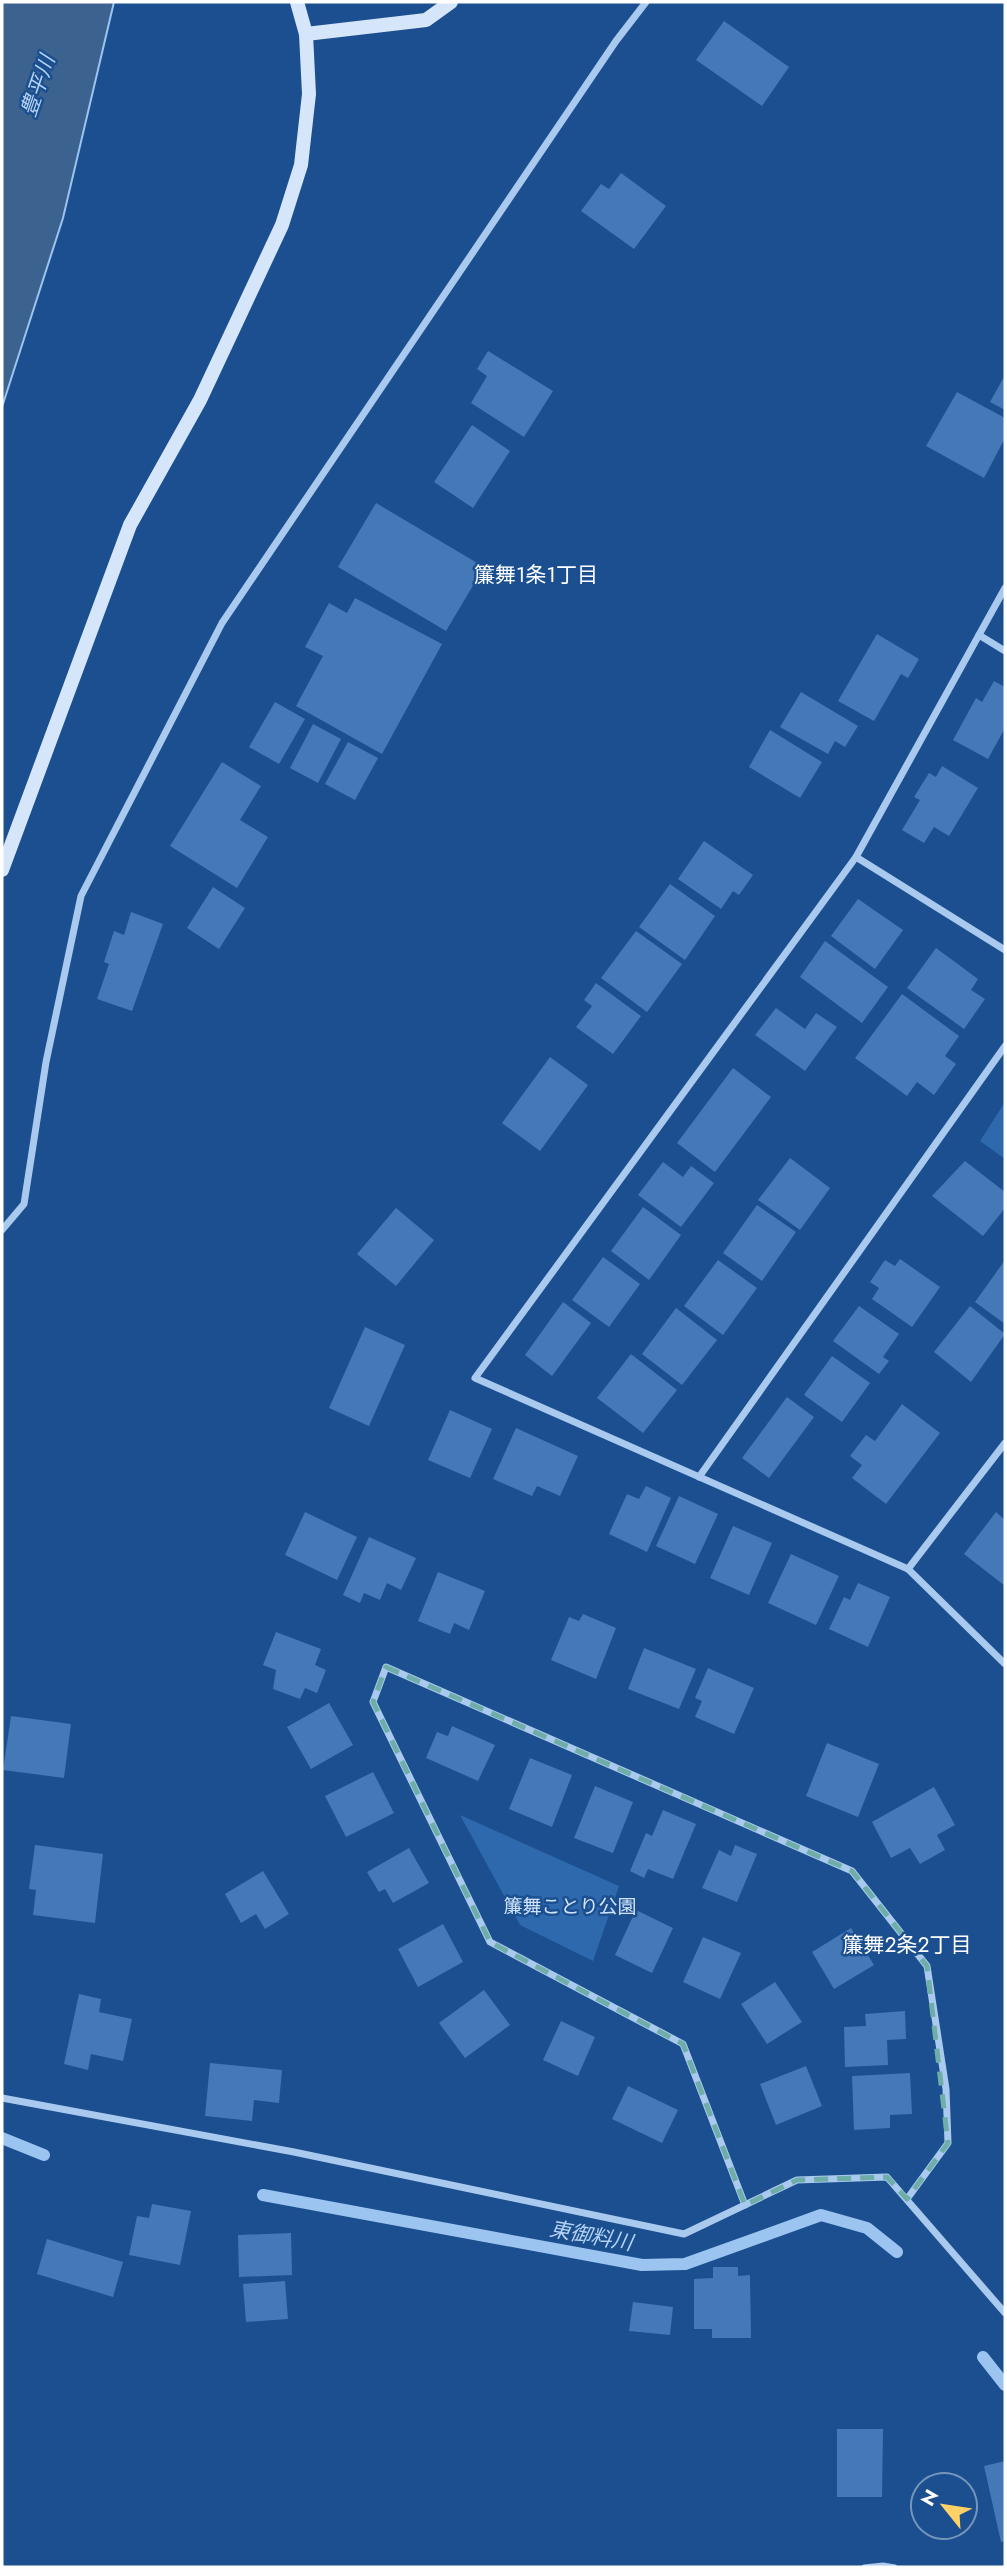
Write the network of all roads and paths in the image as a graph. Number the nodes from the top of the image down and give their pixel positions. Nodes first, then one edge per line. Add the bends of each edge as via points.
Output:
1 (297, 2) edge
2 (450, 2) edge
3 (646, 2) edge
4 (306, 34) junction
5 (1005, 588) edge
6 (979, 635) junction
7 (1005, 651) edge
8 (856, 857) junction
9 (2, 870) edge
10 (1005, 950) edge
11 (1005, 1046) edge
12 (2, 1230) edge
13 (1005, 1443) edge
14 (699, 1477) junction
15 (908, 1569) junction
16 (1005, 1664) edge
17 (2, 2098) edge
18 (907, 2199) junction
19 (745, 2205) junction
20 (1005, 2314) edge
21 (864, 2567) edge
22 (895, 2567) edge

1 - 4 street
2 - 4 street via 426,20
3 - 12 street via 222,623 80,896 46,1062 24,1204
4 - 9 street via 309,94 302,153 282,225 200,400 130,525
5 - 6 street
6 - 7 street
6 - 8 street
8 - 10 street
8 - 14 street via 475,1378
11 - 14 street
13 - 15 street
14 - 15 street
15 - 16 street
17 - 19 street via 295,2152 684,2234
18 - 19 street via 887,2177 797,2180
18 - 19 street via 948,2143 946,2089 927,1966 852,1871 386,1667 373,1702 490,1942 683,2044
18 - 20 street
21 - 22 lane

